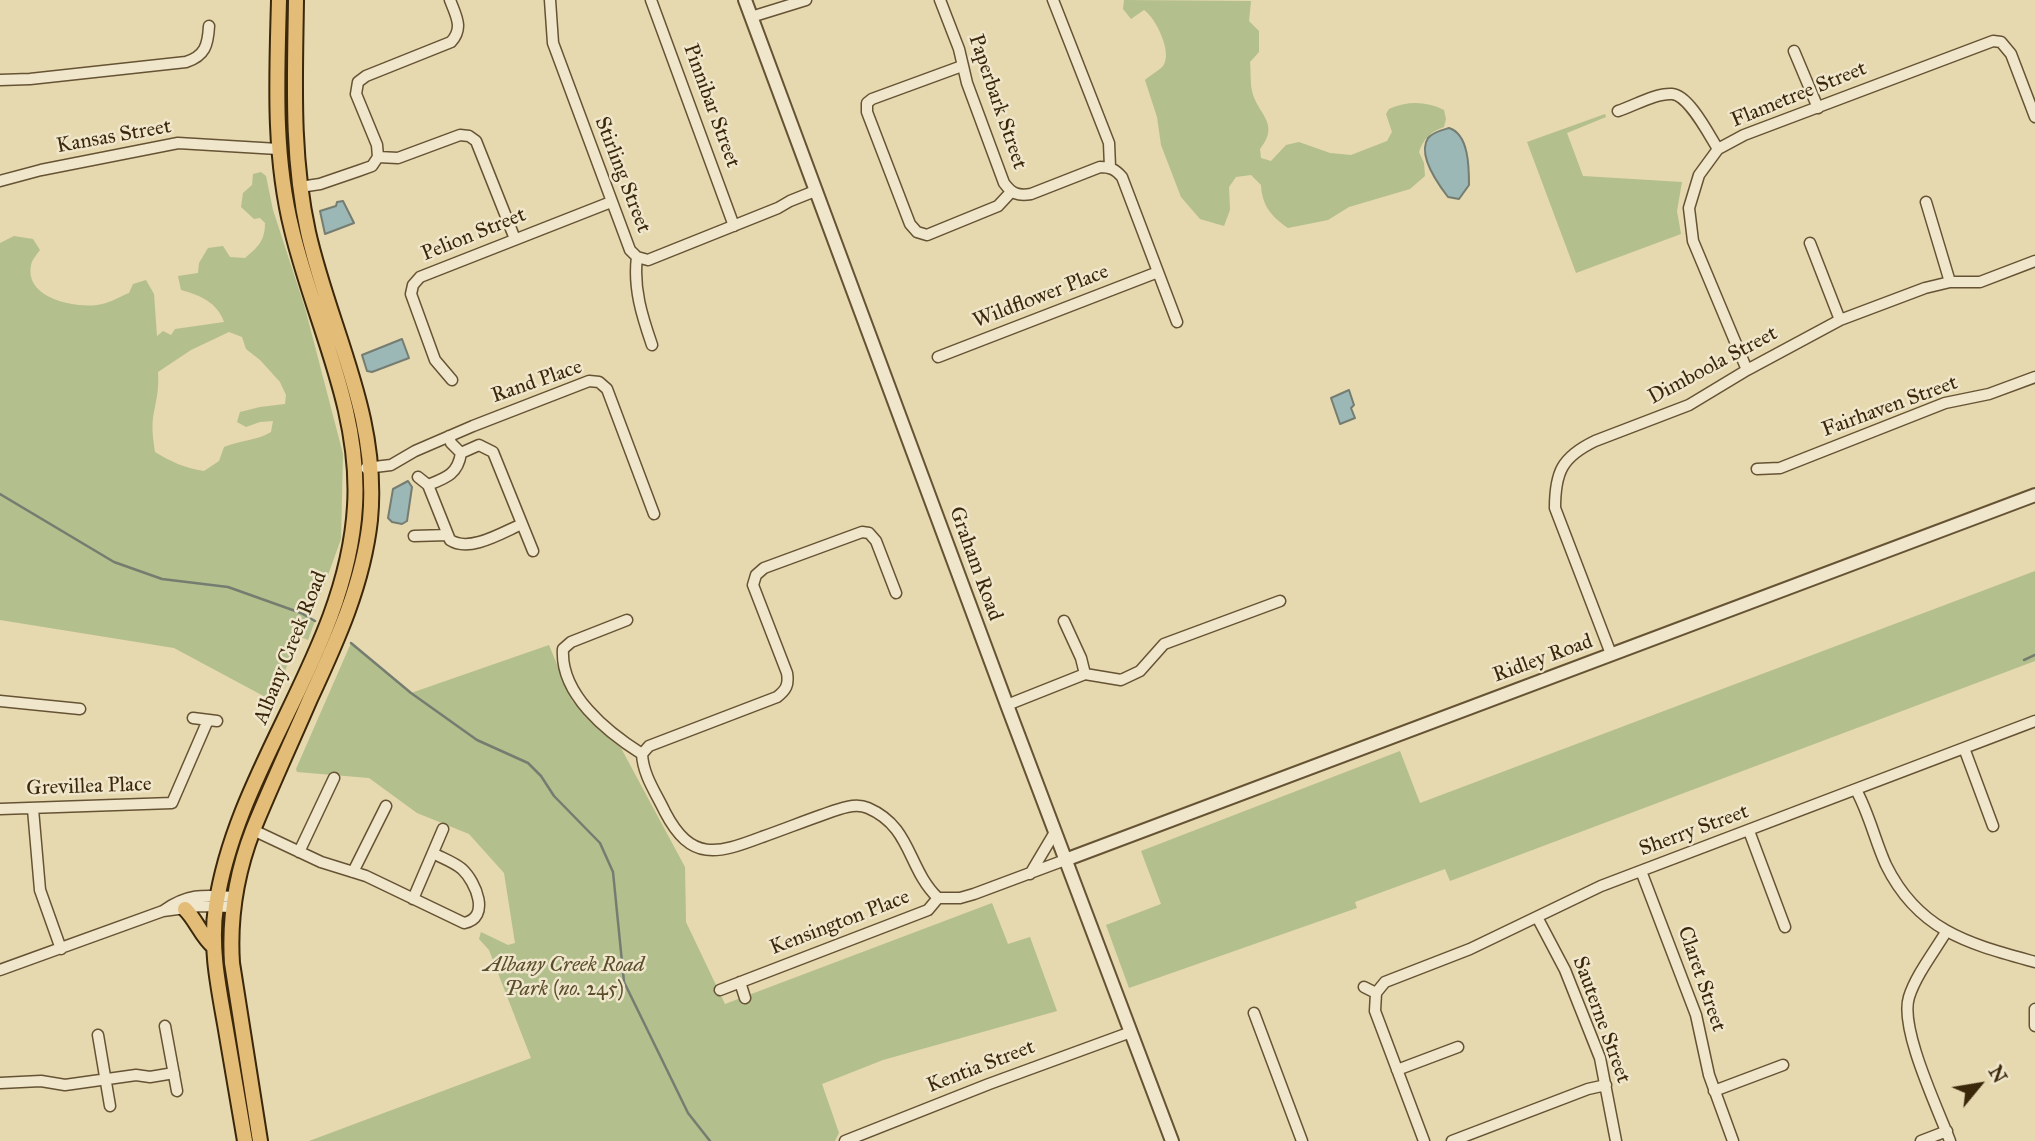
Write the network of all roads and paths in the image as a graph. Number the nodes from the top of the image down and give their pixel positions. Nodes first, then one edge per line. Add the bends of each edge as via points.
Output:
1 (279, 0) edge
2 (296, 0) edge
3 (450, 0) edge
4 (550, 0) edge
5 (651, 0) edge
6 (745, 0) edge
7 (806, 0) edge
8 (940, 0) edge
9 (1053, 0) edge
10 (751, 17) junction
11 (209, 26) dead end
12 (1794, 51) dead end
13 (962, 66) junction
14 (0, 80) edge
15 (1818, 108) junction
16 (1618, 111) dead end
17 (2035, 117) edge
18 (278, 149) junction
19 (1718, 149) junction
20 (378, 157) junction
21 (1110, 167) junction
22 (0, 181) edge
23 (300, 187) junction
24 (816, 191) junction
25 (1011, 192) junction
26 (611, 202) junction
27 (1926, 202) dead end
28 (734, 226) junction
29 (515, 239) junction
30 (1810, 243) dead end
31 (637, 257) junction
32 (2035, 261) edge
33 (1158, 272) junction
34 (1950, 282) junction
35 (1840, 320) junction
36 (1177, 323) dead end
37 (652, 345) dead end
38 (938, 357) dead end
39 (1747, 370) junction
40 (2035, 377) edge
41 (452, 380) dead end
42 (449, 436) junction
43 (461, 453) junction
44 (370, 468) junction
45 (355, 469) junction
46 (1757, 469) dead end
47 (418, 477) dead end
48 (428, 485) junction
49 (2035, 495) edge
50 (654, 514) dead end
51 (522, 524) junction
52 (448, 535) junction
53 (414, 536) dead end
54 (533, 551) dead end
55 (896, 593) dead end
56 (1280, 601) dead end
57 (627, 620) dead end
58 (1064, 621) dead end
59 (1611, 654) junction
60 (1085, 674) junction
61 (0, 701) edge
62 (1007, 705) junction
63 (80, 709) dead end
64 (193, 718) dead end
65 (2035, 721) edge
66 (1964, 748) junction
67 (642, 754) junction
68 (334, 778) dead end
69 (1856, 790) junction
70 (386, 806) dead end
71 (0, 809) edge
72 (33, 809) junction
73 (1993, 826) dead end
74 (443, 829) dead end
75 (253, 830) junction
76 (1749, 831) junction
77 (1055, 832) junction
78 (299, 852) junction
79 (433, 853) junction
80 (1065, 860) junction
81 (1641, 871) junction
82 (353, 872) junction
83 (1030, 874) junction
84 (938, 898) junction
85 (413, 899) junction
86 (216, 901) junction
87 (233, 902) junction
88 (185, 909) junction
89 (163, 911) junction
90 (1537, 917) junction
91 (1785, 927) dead end
92 (1946, 932) junction
93 (214, 947) junction
94 (61, 948) junction
95 (2035, 962) edge
96 (0, 970) edge
97 (740, 982) junction
98 (1364, 987) dead end
99 (720, 990) dead end
100 (1376, 993) junction
101 (746, 998) dead end
102 (2035, 1009) edge
103 (1254, 1013) dead end
104 (165, 1026) dead end
105 (2035, 1026) edge
106 (1131, 1032) junction
107 (98, 1035) dead end
108 (1458, 1047) dead end
109 (1783, 1065) dead end
110 (1398, 1070) junction
111 (174, 1073) junction
112 (105, 1079) junction
113 (0, 1083) edge
114 (1606, 1085) junction
115 (177, 1091) dead end
116 (1714, 1091) junction
117 (110, 1106) dead end
118 (1948, 1136) edge
119 (245, 1141) edge
120 (260, 1141) edge
121 (845, 1141) edge
122 (1172, 1141) edge
123 (1302, 1141) edge
124 (1424, 1141) edge
125 (1452, 1141) edge
126 (1616, 1141) edge
127 (1733, 1141) edge
128 (1921, 1141) edge

1 - 18 main road, Albany Creek Road
2 - 23 main road, Albany Creek Road via 294,112
3 - 20 street via 460,25 451,42 358,82 356,94
4 - 26 street, Stirling Street via 553,43
5 - 28 street, Pinnibar Street
6 - 10 street, Graham Road
7 - 10 street
8 - 13 street, Paperbark Street
9 - 21 street via 1109,143
10 - 24 street, Graham Road
11 - 14 street via 206,47 186,62
12 - 15 street
13 - 25 street, Paperbark Street
13 - 25 street via 867,103 905,211 916,232 927,235 998,206
15 - 17 street, Flametree Street via 1983,43 2001,42 2011,54
15 - 19 street, Flametree Street
16 - 19 street via 1675,94 1687,102
18 - 22 street, Kansas Street via 178,144
18 - 45 main road, Albany Creek Road via 291,227 346,409
19 - 39 street, Flametree Street via 1693,190 1689,208 1693,241
20 - 23 street via 365,169
20 - 29 street via 398,158 460,135 469,136 476,141
21 - 25 street, Paperbark Street via 1031,194
21 - 33 street via 1122,177
23 - 44 main road, Albany Creek Road via 314,253 361,405
24 - 28 street, Stirling Street
24 - 62 street, Graham Road
26 - 29 street, Pelion Street
26 - 31 street, Stirling Street via 629,250
27 - 34 street
28 - 31 street, Stirling Street via 648,260
29 - 41 street, Pelion Street via 420,277 413,285 411,294 435,360
30 - 35 street
31 - 37 street via 640,308
32 - 34 street, Dimboola Street via 1980,282
33 - 36 street
33 - 38 street, Wildflower Place
34 - 35 street, Dimboola Street
35 - 39 street, Dimboola Street
39 - 59 street, Dimboola Street via 1689,404 1581,448 1558,474 1555,508
40 - 46 street, Fairhaven Street via 1989,394 1945,403 1780,468
42 - 43 street
42 - 44 street, Rand Place via 391,465
42 - 50 street, Rand Place via 589,380 599,382 607,389
43 - 48 street via 454,473
43 - 51 street via 479,445 494,452
44 - 45 street, Rand Place
44 - 75 main road, Albany Creek Road via 368,534 353,599
45 - 86 main road, Albany Creek Road via 352,536 339,592 234,831
47 - 48 street
48 - 52 street
49 - 59 street, Ridley Road
51 - 52 street via 467,544 454,543
51 - 54 street
52 - 53 street
55 - 67 street via 869,533 764,568 753,585 787,673 785,690 649,746
56 - 60 street via 1164,644 1140,671 1121,680
57 - 67 street via 571,642 563,649 562,659 583,705
58 - 60 street
59 - 80 street, Ridley Road
60 - 62 street
61 - 63 street
62 - 77 street, Graham Road
64 - 72 street, Grevillea Place via 212,720 172,803
65 - 66 street, Sherry Street
66 - 69 street, Sherry Street
66 - 73 street
67 - 84 street via 643,767 674,830 692,845 727,850 844,807 865,807 887,818 905,840 918,875
68 - 78 street
69 - 76 street, Sherry Street
69 - 92 street via 1893,877 1914,906
70 - 82 street
71 - 72 street, Grevillea Place
72 - 94 street via 40,890
74 - 79 street
75 - 78 street
75 - 87 main road, Albany Creek Road
76 - 81 street, Sherry Street
76 - 91 street
77 - 80 street, Graham Road
77 - 83 street
78 - 82 street
79 - 85 street
79 - 85 street via 466,873 480,908 476,917 464,923
80 - 83 street, Kensington Place
80 - 106 street, Graham Road
81 - 90 street, Sherry Street
81 - 116 street, Claret Street via 1696,1015
82 - 85 street
83 - 84 street, Kensington Place via 960,898
84 - 97 street, Kensington Place via 928,910
86 - 87 street
86 - 88 street
86 - 89 street via 189,897
86 - 93 main road, Albany Creek Road
87 - 120 main road, Albany Creek Road via 234,980
88 - 89 street
88 - 93 main road
89 - 94 street
90 - 100 street, Sherry Street via 1390,979
90 - 114 street, Sauterne Street via 1573,990
92 - 95 street via 1964,942
92 - 118 street via 1902,1010
93 - 119 main road, Albany Creek Road
94 - 96 street
97 - 99 street, Kensington Place
97 - 101 street
98 - 100 street
100 - 110 street via 1376,1011
102 - 105 street
103 - 123 street
104 - 111 street
106 - 121 street, Kentia Street
106 - 122 street, Graham Road
107 - 112 street
108 - 110 street
109 - 116 street
110 - 124 street
111 - 112 street
111 - 115 street
112 - 113 street via 65,1085
112 - 117 street
114 - 125 street
114 - 126 street, Sauterne Street
116 - 127 street, Claret Street
118 - 128 street

